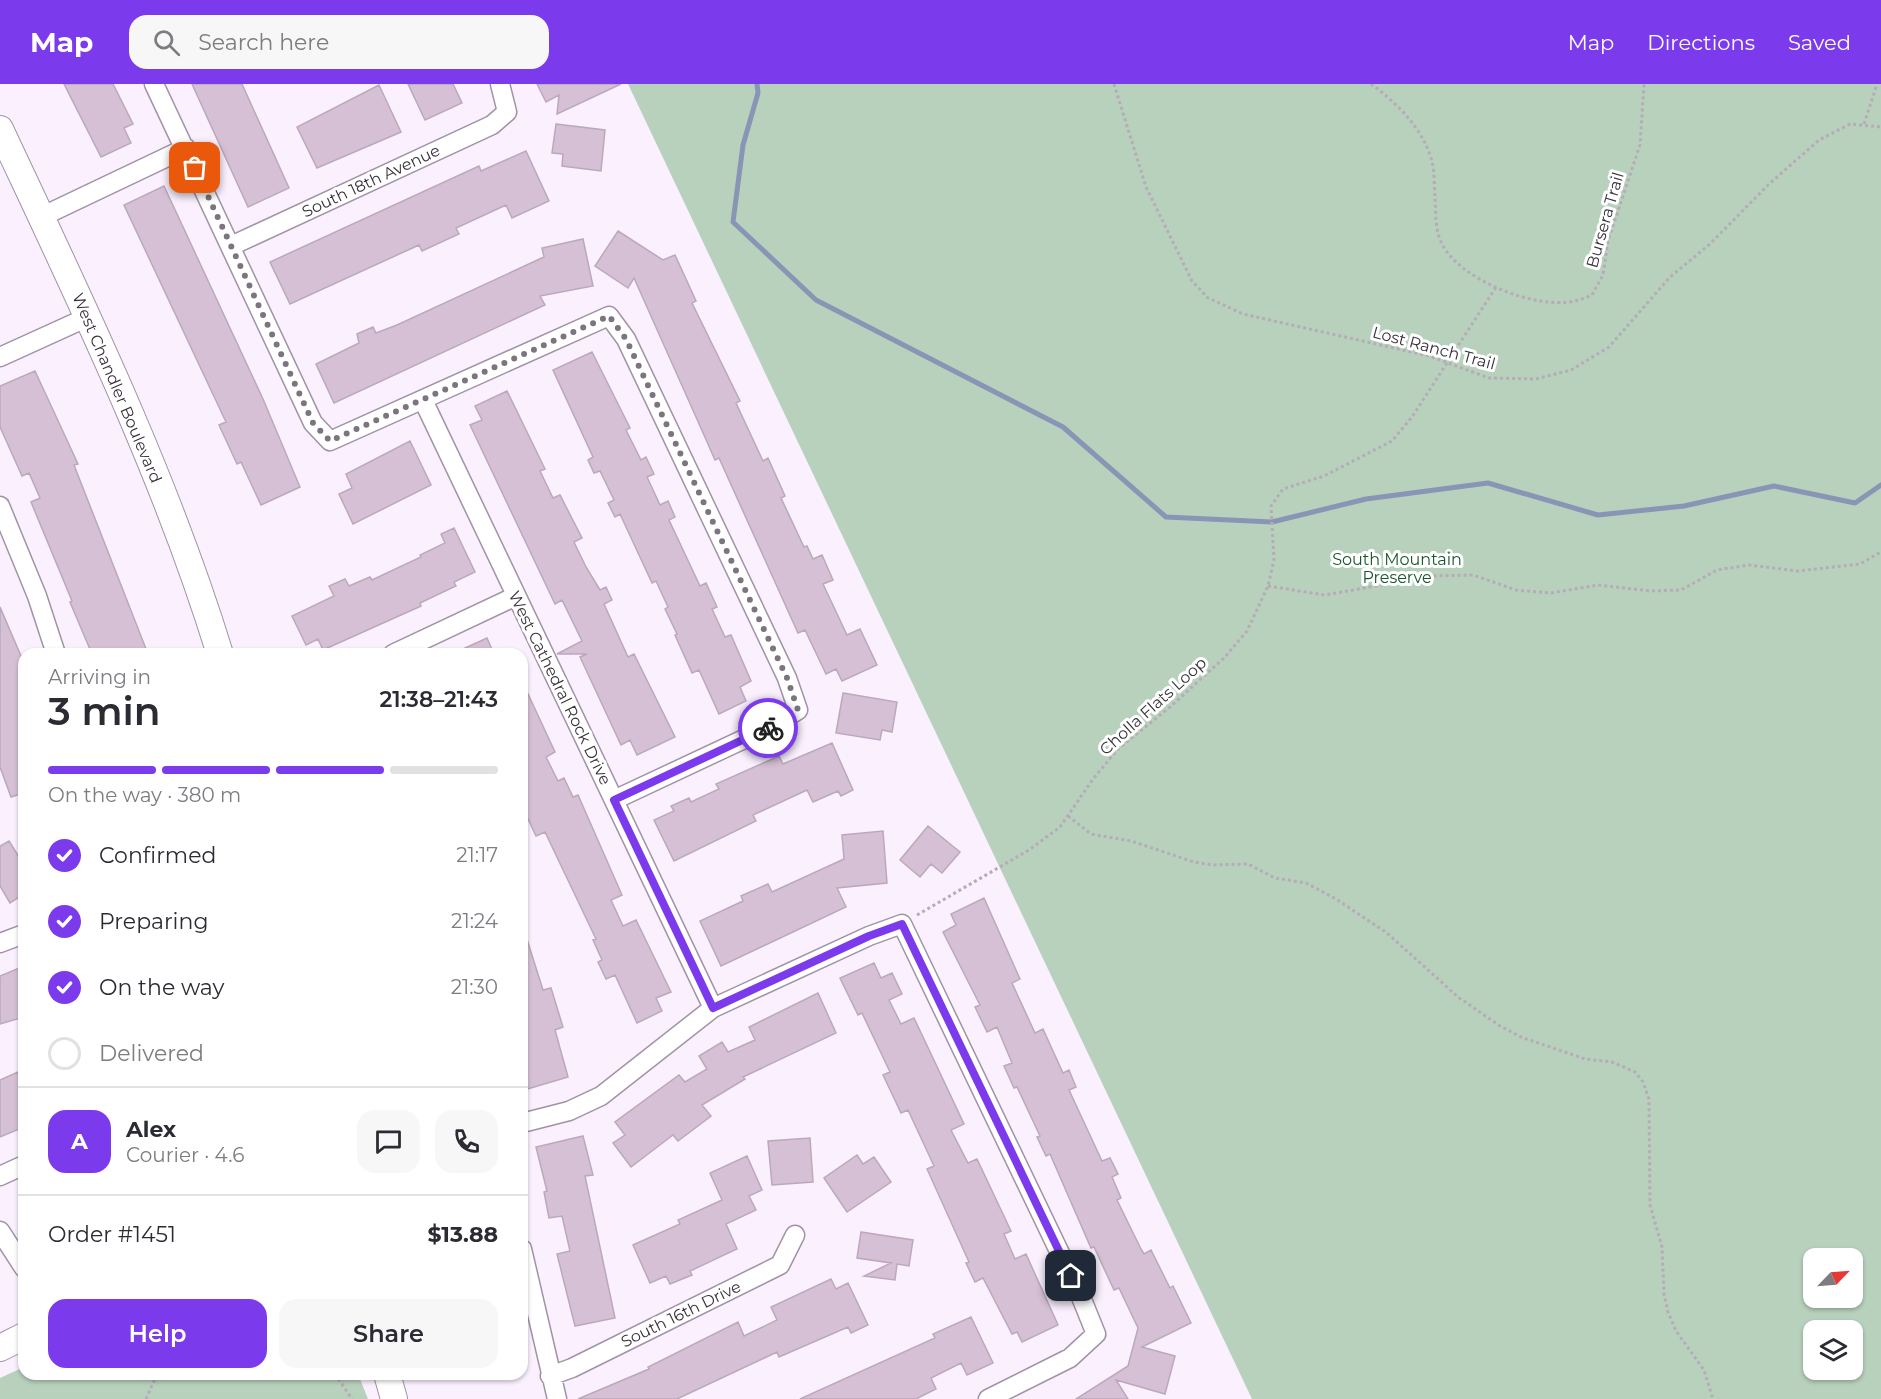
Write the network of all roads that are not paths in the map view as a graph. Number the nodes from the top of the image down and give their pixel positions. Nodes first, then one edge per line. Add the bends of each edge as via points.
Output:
1 (154, 84) edge
2 (500, 84) edge
3 (0, 129) edge
4 (186, 148) junction
5 (41, 217) junction
6 (231, 246) junction
7 (88, 317) junction
8 (0, 357) edge
9 (423, 400) junction
10 (0, 506) edge
11 (516, 596) junction
12 (54, 648) edge
13 (218, 648) edge
14 (406, 648) edge
15 (614, 800) junction
16 (18, 936) edge
17 (0, 943) edge
18 (713, 1008) junction
19 (528, 1121) edge
20 (18, 1168) edge
21 (0, 1176) edge
22 (0, 1231) edge
23 (795, 1235) dead end
24 (18, 1259) edge
25 (528, 1276) edge
26 (18, 1339) edge
27 (0, 1348) edge
28 (550, 1376) junction
29 (389, 1380) edge
30 (394, 1399) edge
31 (557, 1399) edge
32 (988, 1399) edge

1 - 4 street
2 - 6 street, South 18th Avenue via 507,112 492,125
3 - 5 street, West Chandler Boulevard
4 - 5 street
4 - 6 street
5 - 7 street, West Chandler Boulevard
6 - 9 street via 313,423 330,441
7 - 8 street
7 - 13 street, West Chandler Boulevard via 129,409
9 - 11 street, West Cathedral Rock Drive
9 - 15 street via 609,316 626,339 787,678 798,710
10 - 12 street
11 - 14 street
11 - 15 street, West Cathedral Rock Drive
15 - 18 street, West Cathedral Rock Drive
16 - 17 street
18 - 19 street via 601,1096 569,1111
18 - 32 street via 902,924 1096,1334 1070,1358
20 - 21 street
22 - 24 street
23 - 28 street, South 16th Drive via 780,1265
25 - 28 street
26 - 27 street
28 - 31 street
29 - 30 street

